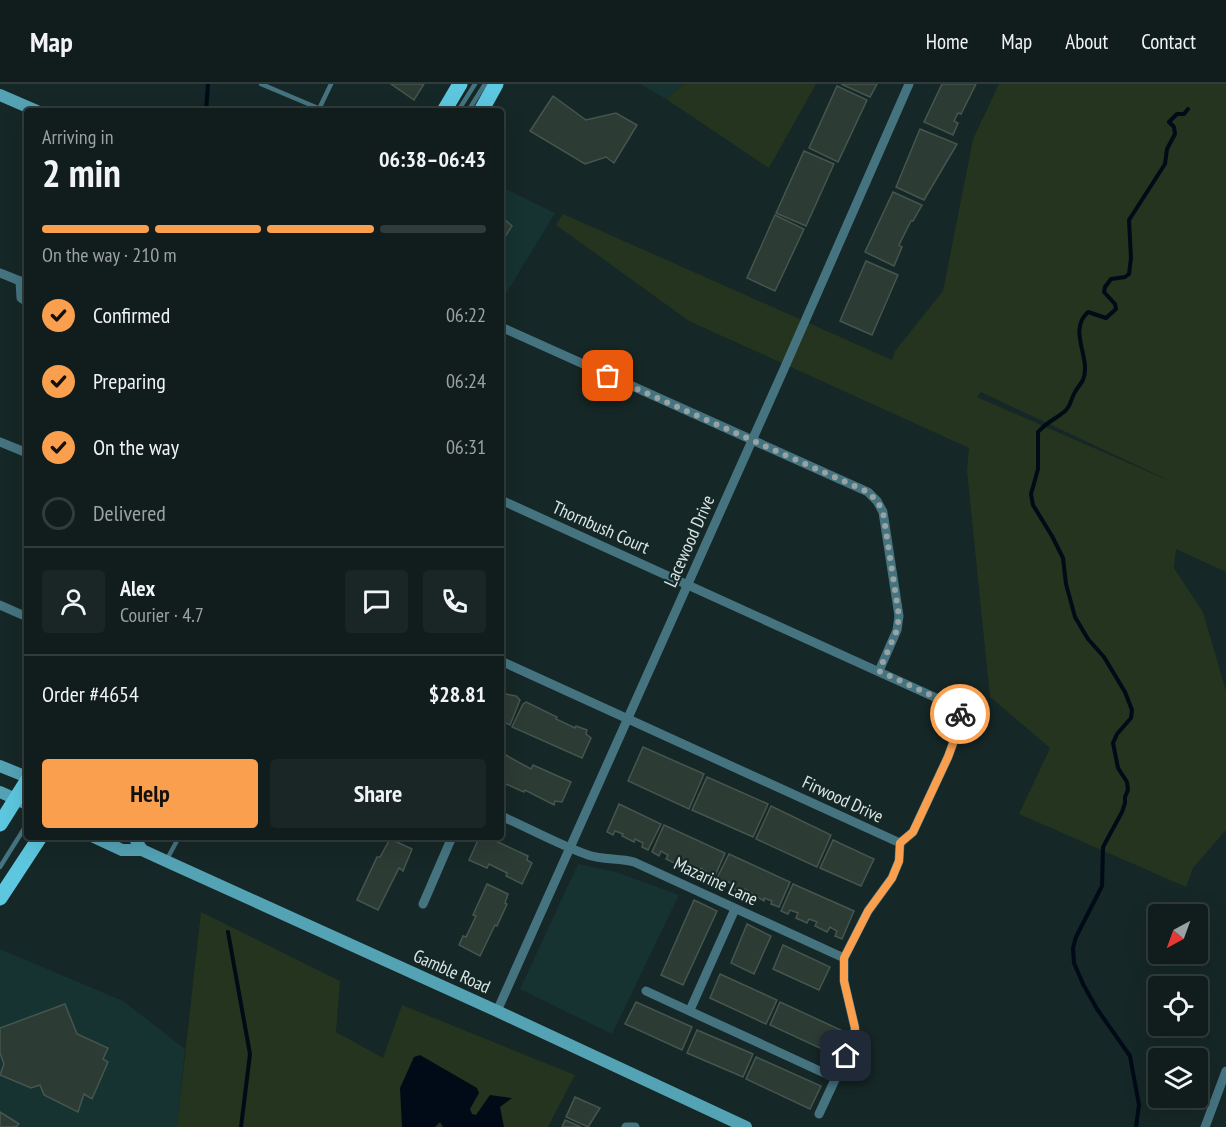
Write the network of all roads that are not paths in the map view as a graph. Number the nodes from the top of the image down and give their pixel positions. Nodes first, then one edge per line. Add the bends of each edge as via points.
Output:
1 (261, 84) edge
2 (331, 84) edge
3 (460, 84) edge
4 (475, 84) edge
5 (485, 84) edge
6 (496, 84) edge
7 (909, 84) edge
8 (0, 95) edge
9 (30, 108) edge
10 (317, 108) edge
11 (319, 108) edge
12 (446, 108) edge
13 (460, 108) edge
14 (470, 108) edge
15 (483, 108) edge
16 (0, 273) edge
17 (23, 279) edge
18 (24, 300) edge
19 (504, 328) edge
20 (752, 441) junction
21 (0, 442) edge
22 (24, 452) edge
23 (504, 501) edge
24 (687, 585) junction
25 (0, 605) edge
26 (24, 616) edge
27 (504, 662) edge
28 (879, 671) junction
29 (627, 718) junction
30 (0, 766) edge
31 (24, 778) edge
32 (0, 792) edge
33 (22, 802) edge
34 (504, 817) edge
35 (0, 824) edge
36 (24, 829) edge
37 (38, 840) edge
38 (100, 840) edge
39 (136, 840) edge
40 (177, 840) edge
41 (451, 840) edge
42 (900, 843) junction
43 (570, 846) junction
44 (142, 850) junction
45 (166, 861) junction
46 (0, 867) edge
47 (0, 898) edge
48 (423, 904) dead end
49 (735, 909) junction
50 (844, 958) junction
51 (646, 991) dead end
52 (690, 1010) junction
53 (497, 1011) junction
54 (1226, 1071) edge
55 (836, 1078) junction
56 (819, 1114) dead end
57 (626, 1127) edge
58 (635, 1127) edge
59 (746, 1127) edge
60 (1205, 1127) edge

1 - 10 lane
2 - 11 lane
3 - 12 main road
4 - 13 lane
5 - 14 lane
6 - 15 main road
7 - 20 street, Lacewood Drive
8 - 9 main road
16 - 17 street
17 - 18 street
19 - 20 street
20 - 24 street, Lacewood Drive
20 - 28 street via 868,492 877,501 883,512 899,616
21 - 22 street
23 - 24 street, Thornbush Court
24 - 28 street
24 - 29 street, Lacewood Drive
25 - 26 street
27 - 29 street, Firwood Drive
28 - 42 street via 960,712 948,757 913,832
29 - 42 street, Firwood Drive
29 - 43 street, Lacewood Drive
30 - 31 main road
32 - 33 main road
33 - 35 main road
34 - 43 street, Mazarine Lane
36 - 46 lane
37 - 47 main road
38 - 44 main road, Gamble Road via 122,850
39 - 44 main road
40 - 45 lane
41 - 48 street
42 - 50 street via 899,861 892,878 868,911
43 - 49 street, Mazarine Lane via 598,858 634,862
43 - 53 street, Lacewood Drive
44 - 45 main road, Gamble Road
45 - 53 main road, Gamble Road
49 - 50 street, Mazarine Lane
49 - 52 street
50 - 55 street via 844,981 855,1028 854,1041
51 - 52 street
52 - 55 street
53 - 59 main road, Gamble Road
54 - 60 street
55 - 56 street
57 - 58 street

